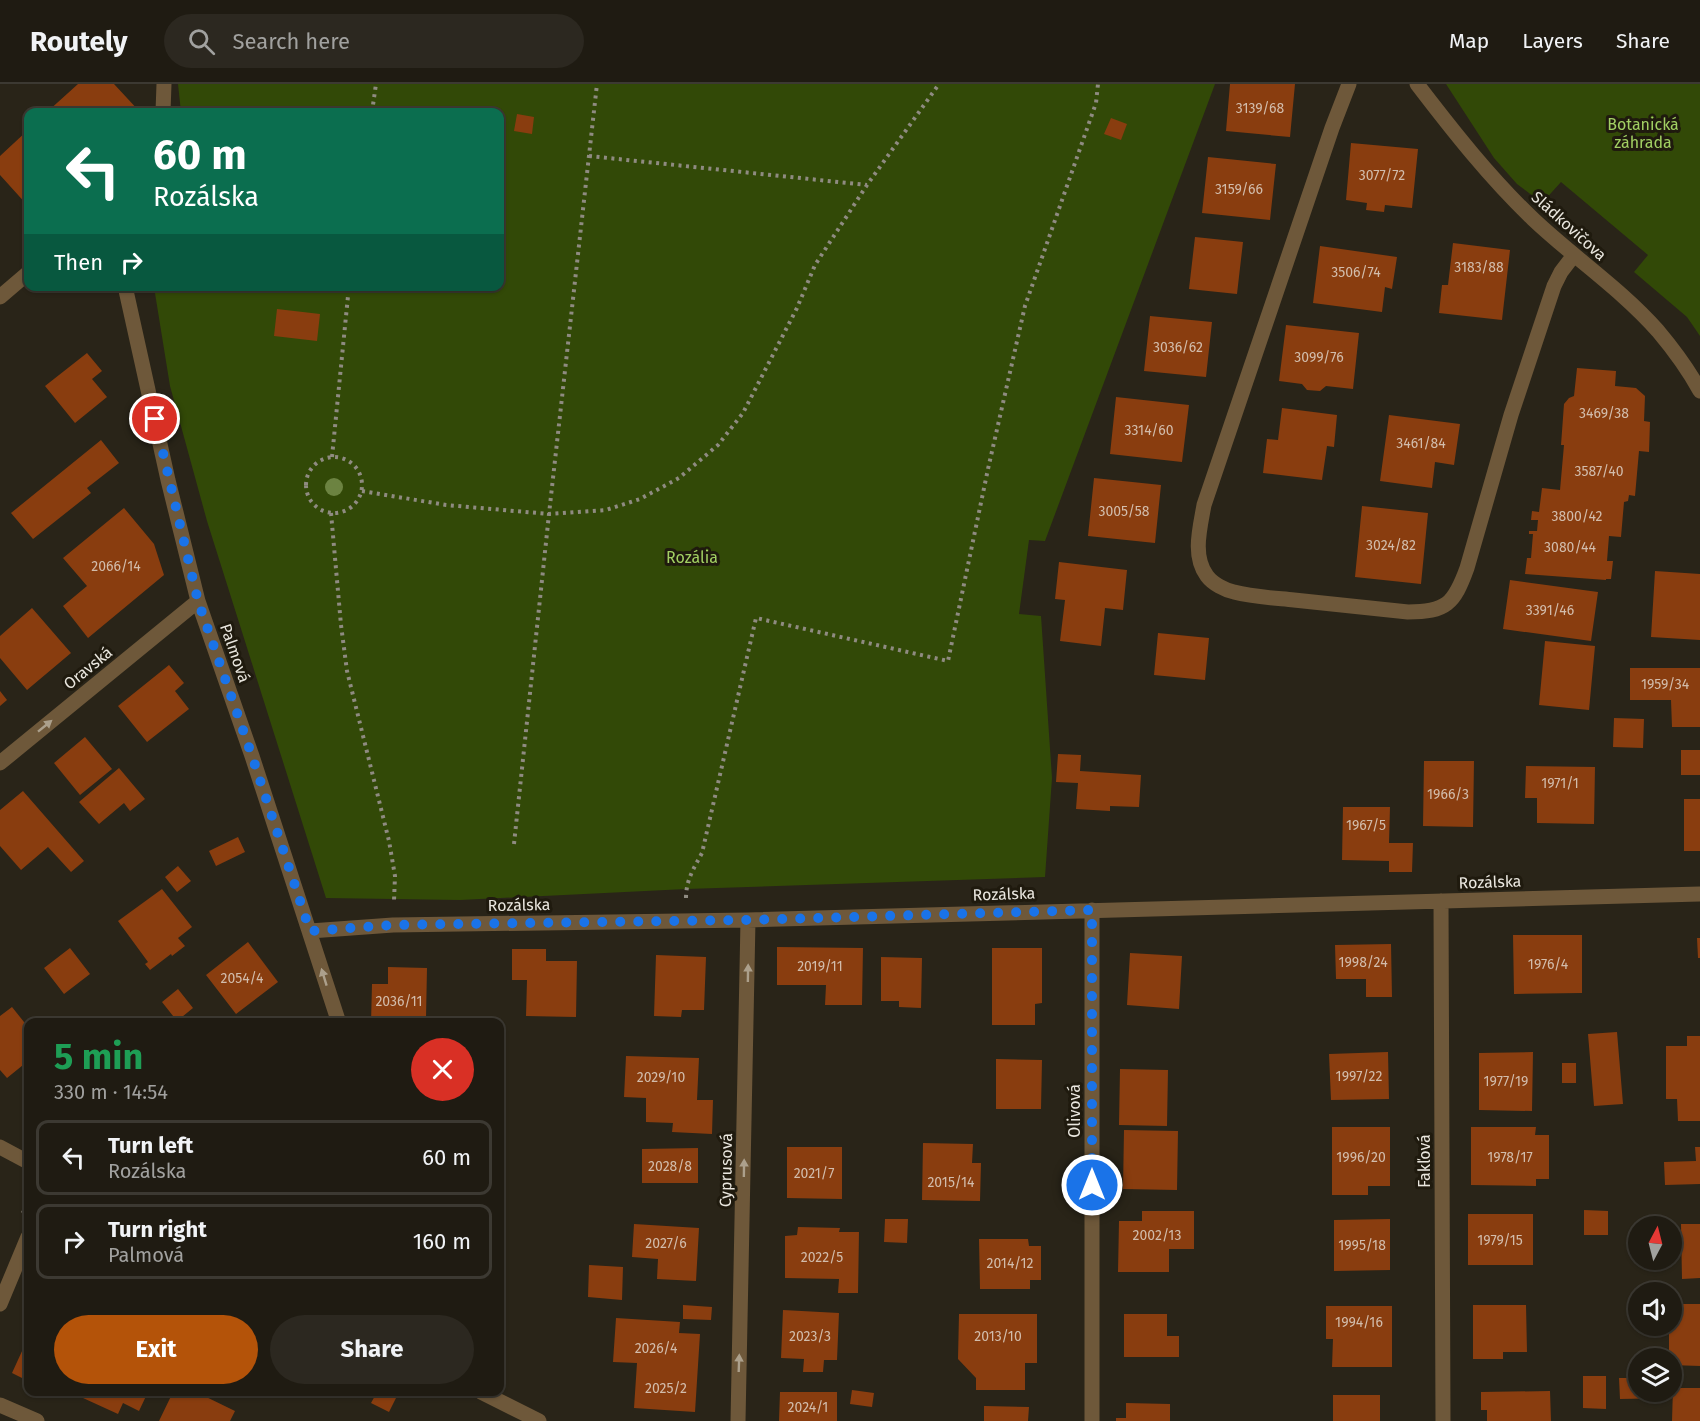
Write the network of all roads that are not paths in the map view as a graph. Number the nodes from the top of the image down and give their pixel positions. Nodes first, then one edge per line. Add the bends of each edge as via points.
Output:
1 (164, 84) edge
2 (1349, 84) edge
3 (1418, 84) edge
4 (163, 108) edge
5 (1575, 255) junction
6 (24, 276) edge
7 (126, 291) edge
8 (0, 297) edge
9 (1700, 391) edge
10 (198, 601) junction
11 (0, 763) edge
12 (1700, 894) edge
13 (1441, 901) junction
14 (1092, 910) junction
15 (748, 920) junction
16 (310, 931) junction
17 (337, 1018) edge
18 (0, 1147) edge
19 (24, 1160) edge
20 (24, 1247) edge
21 (0, 1304) edge
22 (489, 1396) edge
23 (0, 1405) edge
24 (37, 1421) edge
25 (538, 1421) edge
26 (738, 1421) edge
27 (1092, 1421) edge
28 (1443, 1421) edge

1 - 4 street
2 - 5 street via 1204,505 1199,555 1209,579 1234,592 1265,597 1408,612 1428,612 1445,606 1462,583 1554,286
3 - 5 street, Sládkovičova via 1493,179
5 - 9 street, Sládkovičova via 1656,330
6 - 8 street
7 - 10 street, Palmová
11 -> 10 street, Oravská
10 - 16 street, Palmová
12 - 13 street, Rozálska
13 - 14 street, Rozálska
13 - 28 street, Fakľová
14 - 15 street, Rozálska
14 - 27 street, Olivová
15 - 16 street, Rozálska via 393,925
26 -> 15 street, Cyprusová
17 -> 16 street, Palmová
18 - 19 street
20 - 21 street
22 - 25 street
23 - 24 street

